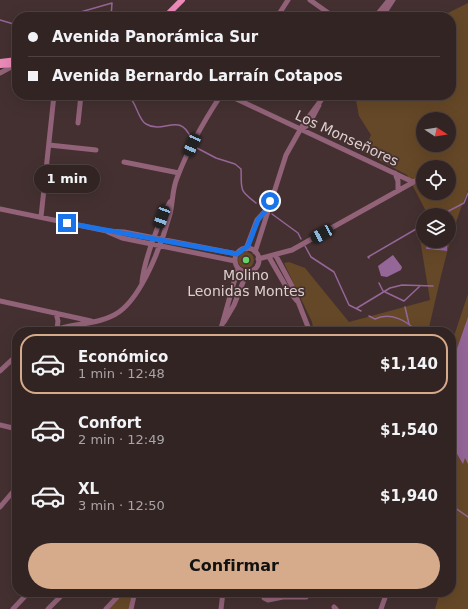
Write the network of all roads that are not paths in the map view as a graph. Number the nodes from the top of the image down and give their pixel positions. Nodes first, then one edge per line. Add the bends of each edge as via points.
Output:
1 (182, 0) edge
2 (288, 0) edge
3 (310, 0) edge
4 (388, 0) edge
5 (393, 0) edge
6 (170, 12) edge
7 (279, 12) edge
8 (327, 12) edge
9 (380, 12) edge
10 (385, 12) edge
11 (0, 62) edge
12 (12, 63) edge
13 (12, 64) edge
14 (0, 66) edge
15 (12, 66) edge
16 (0, 73) edge
17 (54, 100) edge
18 (80, 100) edge
19 (218, 100) edge
20 (238, 100) edge
21 (322, 100) edge
22 (78, 123) dead end
23 (301, 130) junction
24 (49, 145) junction
25 (96, 150) dead end
26 (124, 162) dead end
27 (179, 173) junction
28 (395, 173) junction
29 (416, 180) edge
30 (413, 182) junction
31 (398, 191) junction
32 (171, 200) junction
33 (0, 209) edge
34 (267, 209) junction
35 (41, 217) junction
36 (107, 231) junction
37 (155, 238) junction
38 (161, 239) junction
39 (153, 244) junction
40 (159, 245) junction
41 (194, 246) junction
42 (246, 248) junction
43 (192, 252) junction
44 (255, 252) junction
45 (237, 254) junction
46 (276, 256) junction
47 (269, 257) junction
48 (258, 259) junction
49 (235, 261) junction
50 (238, 268) junction
51 (247, 272) junction
52 (142, 283) junction
53 (0, 301) edge
54 (297, 302) junction
55 (56, 313) junction
56 (94, 321) junction
57 (223, 324) junction
58 (57, 327) edge
59 (66, 327) edge
60 (222, 327) edge
61 (308, 327) edge
62 (12, 359) edge
63 (0, 371) edge
64 (0, 425) edge
65 (12, 428) edge
66 (12, 493) edge
67 (0, 507) edge
68 (24, 597) edge
69 (61, 597) edge
70 (117, 597) edge
71 (134, 597) edge
72 (222, 597) edge
73 (264, 597) edge
74 (287, 597) edge
75 (287, 597) edge
76 (306, 597) dead end
77 (385, 597) edge
78 (52, 608) edge
79 (13, 609) edge
80 (106, 609) edge
81 (131, 609) edge
82 (221, 609) edge
83 (381, 609) edge

1 - 6 main road
2 - 7 street
3 - 8 street
4 - 9 street
5 - 10 street
11 - 12 main road
13 - 14 main road
15 - 16 street
17 - 24 street
18 - 22 street
19 - 27 street via 198,132
20 - 23 street, Los Monseñores
21 - 23 street
23 - 28 street, Los Monseñores
23 - 34 street via 283,162
24 - 25 street
24 - 35 street
26 - 27 street
27 - 32 street
28 - 30 street, Los Monseñores
28 - 31 street
29 - 30 street
30 - 31 street
31 - 46 street via 296,248
32 - 37 street
32 - 38 street
33 - 35 street
34 - 42 street via 258,220
34 - 44 street
35 - 36 street
36 - 37 street
36 - 39 street
37 - 38 street
37 - 39 street
38 - 40 street
38 - 41 street
39 - 40 street
39 - 52 street via 144,267
40 - 43 street
40 - 52 street
41 - 43 street
41 - 45 street
42 - 44 street
42 - 45 street
43 - 49 street
44 - 48 street
45 - 49 street
46 - 47 street
46 - 54 street via 292,286
47 - 48 street
47 - 54 street
48 - 51 street via 256,268
49 - 50 street
50 - 51 street
50 - 57 street
51 - 57 street via 234,305
52 - 56 street via 135,296 123,309 112,316
53 - 55 street
54 - 61 street
55 - 56 street
55 - 58 street
56 - 59 street
57 - 60 street
62 - 63 street
64 - 65 street
66 - 67 street
68 - 79 street
69 - 78 street
70 - 80 street
71 - 81 street
72 - 82 street
73 - 74 street via 267,600
75 - 76 street
77 - 83 street

